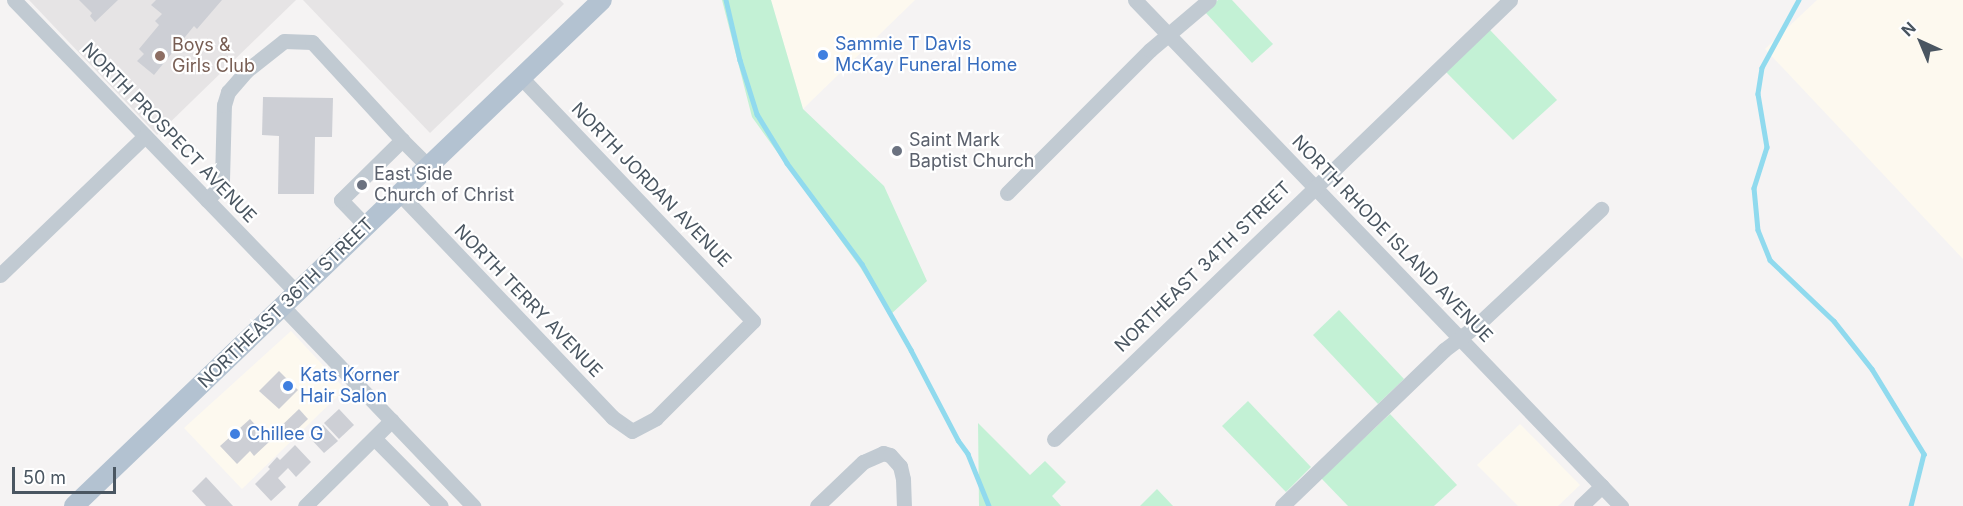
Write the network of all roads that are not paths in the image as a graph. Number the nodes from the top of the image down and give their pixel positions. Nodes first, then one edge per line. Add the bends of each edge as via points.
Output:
1 (14, 0) edge
2 (602, 0) edge
3 (1135, 0) edge
4 (1209, 0) edge
5 (1510, 0) edge
6 (1168, 35) junction
7 (521, 77) junction
8 (146, 136) junction
9 (402, 140) junction
10 (428, 166) junction
11 (1315, 187) junction
12 (1006, 193) dead end
13 (399, 194) junction
14 (207, 200) junction
15 (1602, 209) dead end
16 (366, 226) junction
17 (0, 275) edge
18 (297, 293) junction
19 (282, 306) junction
20 (1460, 338) junction
21 (392, 420) junction
22 (632, 431) joint
23 (374, 438) junction
24 (1054, 439) dead end
25 (1602, 486) junction
26 (436, 504) edge
27 (74, 506) edge
28 (305, 506) edge
29 (473, 506) edge
30 (817, 506) edge
31 (904, 506) edge
32 (1282, 506) edge
33 (1581, 506) edge
34 (1621, 506) edge

1 - 8 street, NORTH PROSPECT AVENUE
2 - 7 main road, NORTHEAST 36TH STREET
3 - 6 street, NORTH RHODE ISLAND AVENUE
4 - 6 street
5 - 11 street, NORTHEAST 34TH STREET
6 - 11 street, NORTH RHODE ISLAND AVENUE
6 - 12 street
7 - 10 main road, NORTHEAST 36TH STREET
7 - 22 street, NORTH JORDAN AVENUE via 753,321 656,417
8 - 14 street, NORTH PROSPECT AVENUE
8 - 17 street
9 - 10 street
9 - 14 street via 312,42 284,41 246,71 228,92 222,180
9 - 16 street via 342,200
10 - 13 main road, NORTHEAST 36TH STREET
11 - 20 street, NORTH RHODE ISLAND AVENUE
11 - 24 street, NORTHEAST 34TH STREET
13 - 16 main road, NORTHEAST 36TH STREET
13 - 22 street, NORTH TERRY AVENUE via 612,417
14 - 18 street, NORTH PROSPECT AVENUE
15 - 20 street
16 - 18 main road, NORTHEAST 36TH STREET
18 - 19 main road, NORTHEAST 36TH STREET
19 - 21 street
19 - 27 main road, NORTHEAST 36TH STREET
20 - 25 street, NORTH RHODE ISLAND AVENUE
20 - 32 street
21 - 23 street
21 - 29 street
23 - 26 street
23 - 28 street
25 - 33 street
25 - 34 street, NORTH RHODE ISLAND AVENUE
30 - 31 street via 875,454 890,454 900,466

